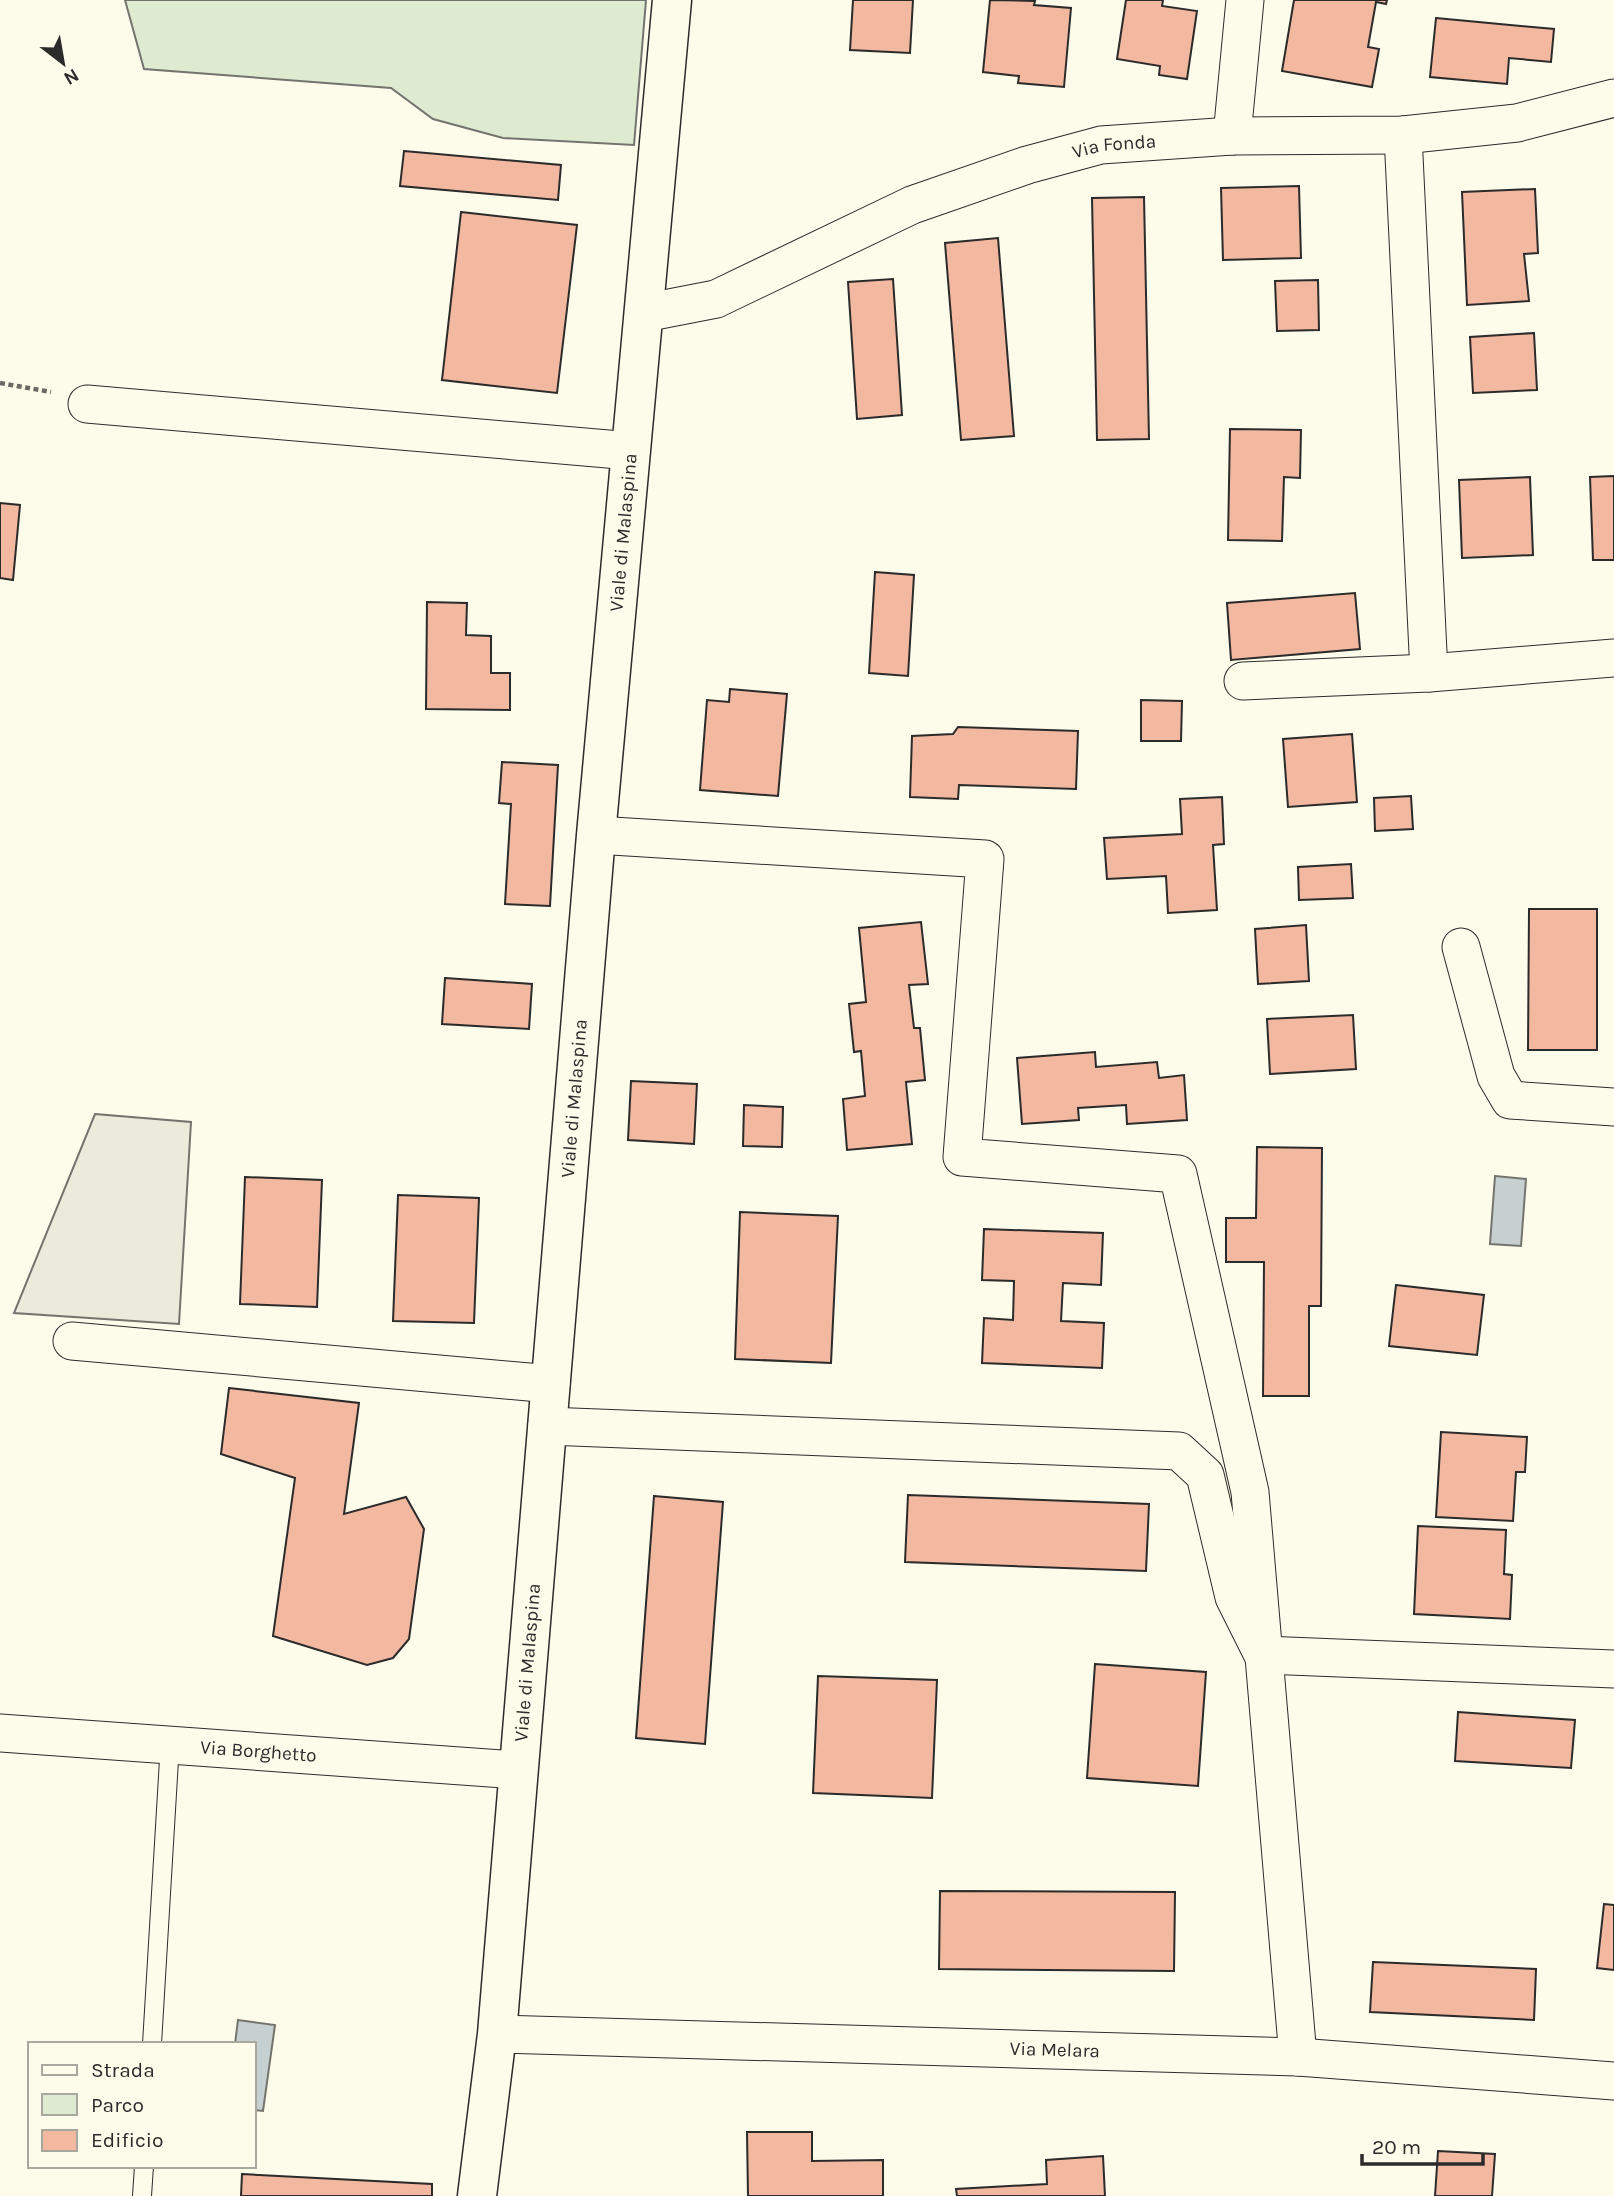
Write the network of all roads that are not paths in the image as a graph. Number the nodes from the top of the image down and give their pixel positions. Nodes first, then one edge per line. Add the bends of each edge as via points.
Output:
1 (672, 0) edge
2 (1245, 0) edge
3 (1614, 98) edge
4 (1403, 135) junction
5 (1232, 136) junction
6 (644, 313) junction
7 (87, 404) road end
8 (631, 451) junction
9 (1614, 659) edge
10 (1429, 673) junction
11 (1243, 681) dead end
12 (596, 835) junction
13 (1461, 947) dead end
14 (1614, 1107) edge
15 (72, 1340) dead end
16 (551, 1384) junction
17 (547, 1426) junction
18 (1262, 1655) junction
19 (1614, 1669) edge
20 (0, 1733) edge
21 (170, 1743) junction
22 (517, 1770) junction
23 (497, 2034) junction
24 (152, 2042) edge
25 (1298, 2057) junction
26 (1614, 2081) edge
27 (144, 2168) edge
28 (142, 2196) edge
29 (477, 2196) edge

1 - 6 main road, Viale di Malaspina
2 - 5 street
3 - 4 street, Via Fonda via 1517,123
4 - 5 street, Via Fonda
4 - 10 street
5 - 6 street, Via Fonda via 1101,145 1027,165 912,205 716,299
6 - 8 main road, Viale di Malaspina
7 - 8 street
8 - 12 main road, Viale di Malaspina
9 - 10 street
10 - 11 street
12 - 16 main road, Viale di Malaspina
12 - 18 street via 985,859 962,1157 1178,1174 1250,1492
13 - 14 street via 1496,1076 1510,1100
15 - 16 street
16 - 17 main road, Viale di Malaspina
17 - 18 street via 1179,1451 1205,1475 1234,1597
17 - 22 main road, Viale di Malaspina
18 - 19 street
18 - 25 street
20 - 21 street, Via Borghetto
21 - 22 street, Via Borghetto
21 - 24 lane
22 - 23 main road, Viale di Malaspina
23 - 25 street, Via Melara
23 - 29 main road, Viale di Malaspina
25 - 26 street, Via Melara
27 - 28 lane

